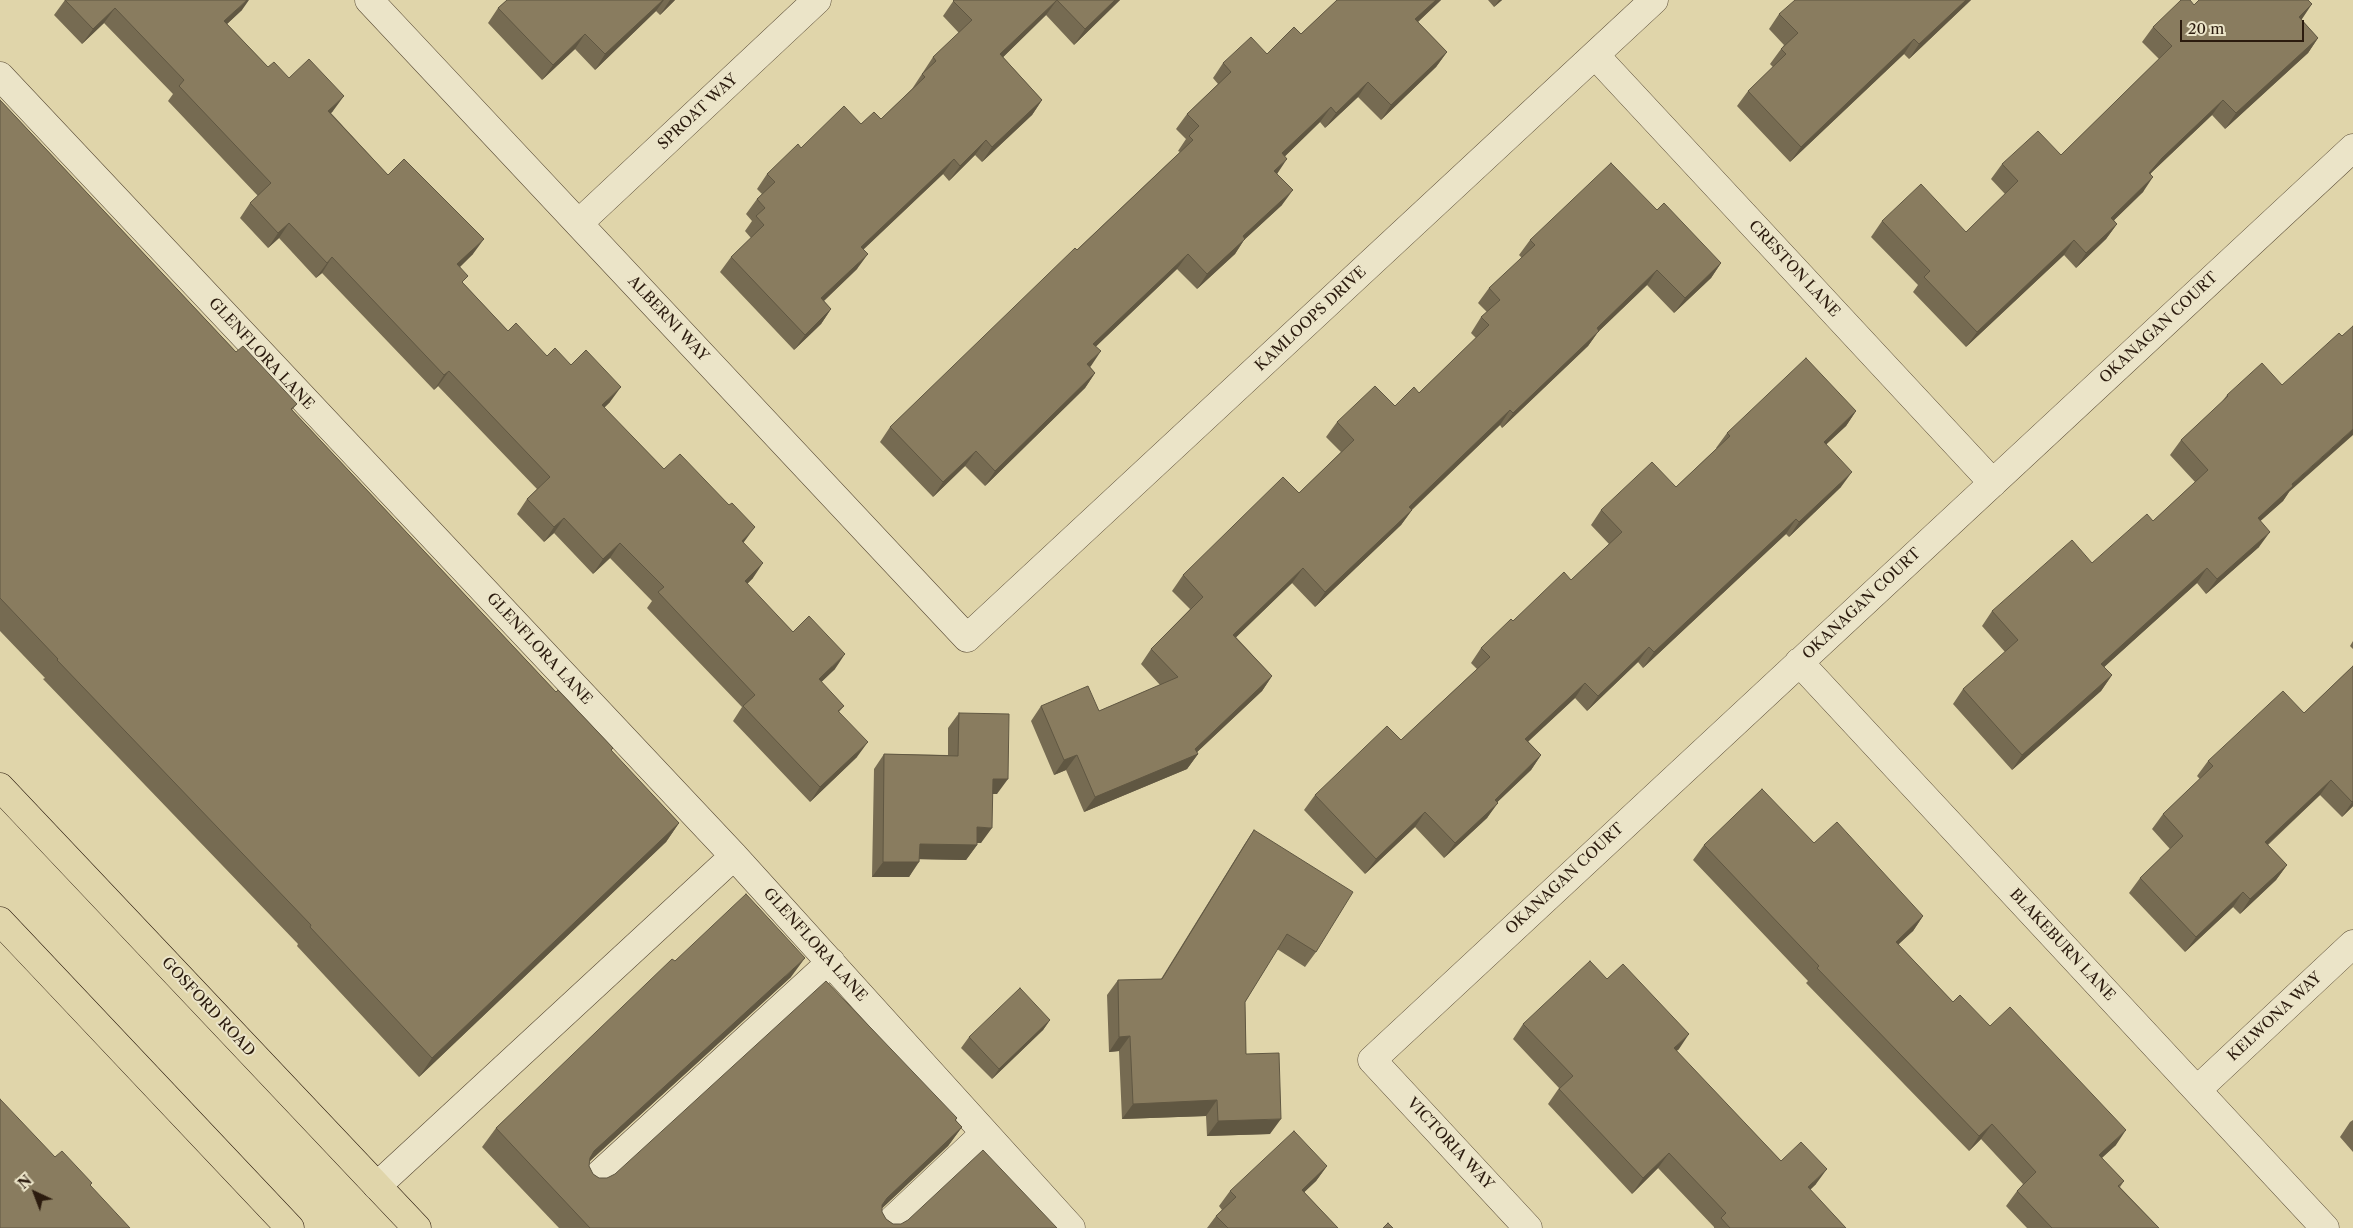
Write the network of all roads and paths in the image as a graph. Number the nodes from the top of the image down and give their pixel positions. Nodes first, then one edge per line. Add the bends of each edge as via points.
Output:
1 (369, 0) edge
2 (817, 0) edge
3 (1654, 0) edge
4 (1594, 55) junction
5 (0, 76) edge
6 (2353, 148) edge
7 (579, 224) junction
8 (1992, 483) junction
9 (967, 638) joint
10 (1799, 662) junction
11 (0, 787) edge
12 (734, 856) junction
13 (0, 921) edge
14 (2353, 944) edge
15 (831, 962) junction
16 (1372, 1060) joint
17 (2197, 1090) junction
18 (985, 1133) junction
19 (591, 1182) edge
20 (377, 1186) junction
21 (290, 1228) edge
22 (416, 1228) edge
23 (884, 1228) edge
24 (1072, 1228) edge
25 (1528, 1228) edge
26 (2325, 1228) edge

1 - 7 street, ALBERNI WAY
2 - 7 street, SPROAT WAY
3 - 4 street, KAMLOOPS DRIVE
4 - 8 street, CRESTON LANE
4 - 9 street, KAMLOOPS DRIVE
5 - 12 street, GLENFLORA LANE
6 - 8 street, OKANAGAN COURT
7 - 9 street, ALBERNI WAY
8 - 10 street, OKANAGAN COURT
10 - 16 street, OKANAGAN COURT
10 - 17 street, BLAKEBURN LANE
11 - 20 main road, GOSFORD ROAD
12 - 15 street, GLENFLORA LANE
12 - 20 street
13 - 21 main road
14 - 17 street, KELWONA WAY
15 - 18 street, GLENFLORA LANE
15 - 19 street
16 - 25 street, VICTORIA WAY
17 - 26 street, BLAKEBURN LANE
18 - 23 street
18 - 24 street, GLENFLORA LANE
20 - 22 main road, GOSFORD ROAD

